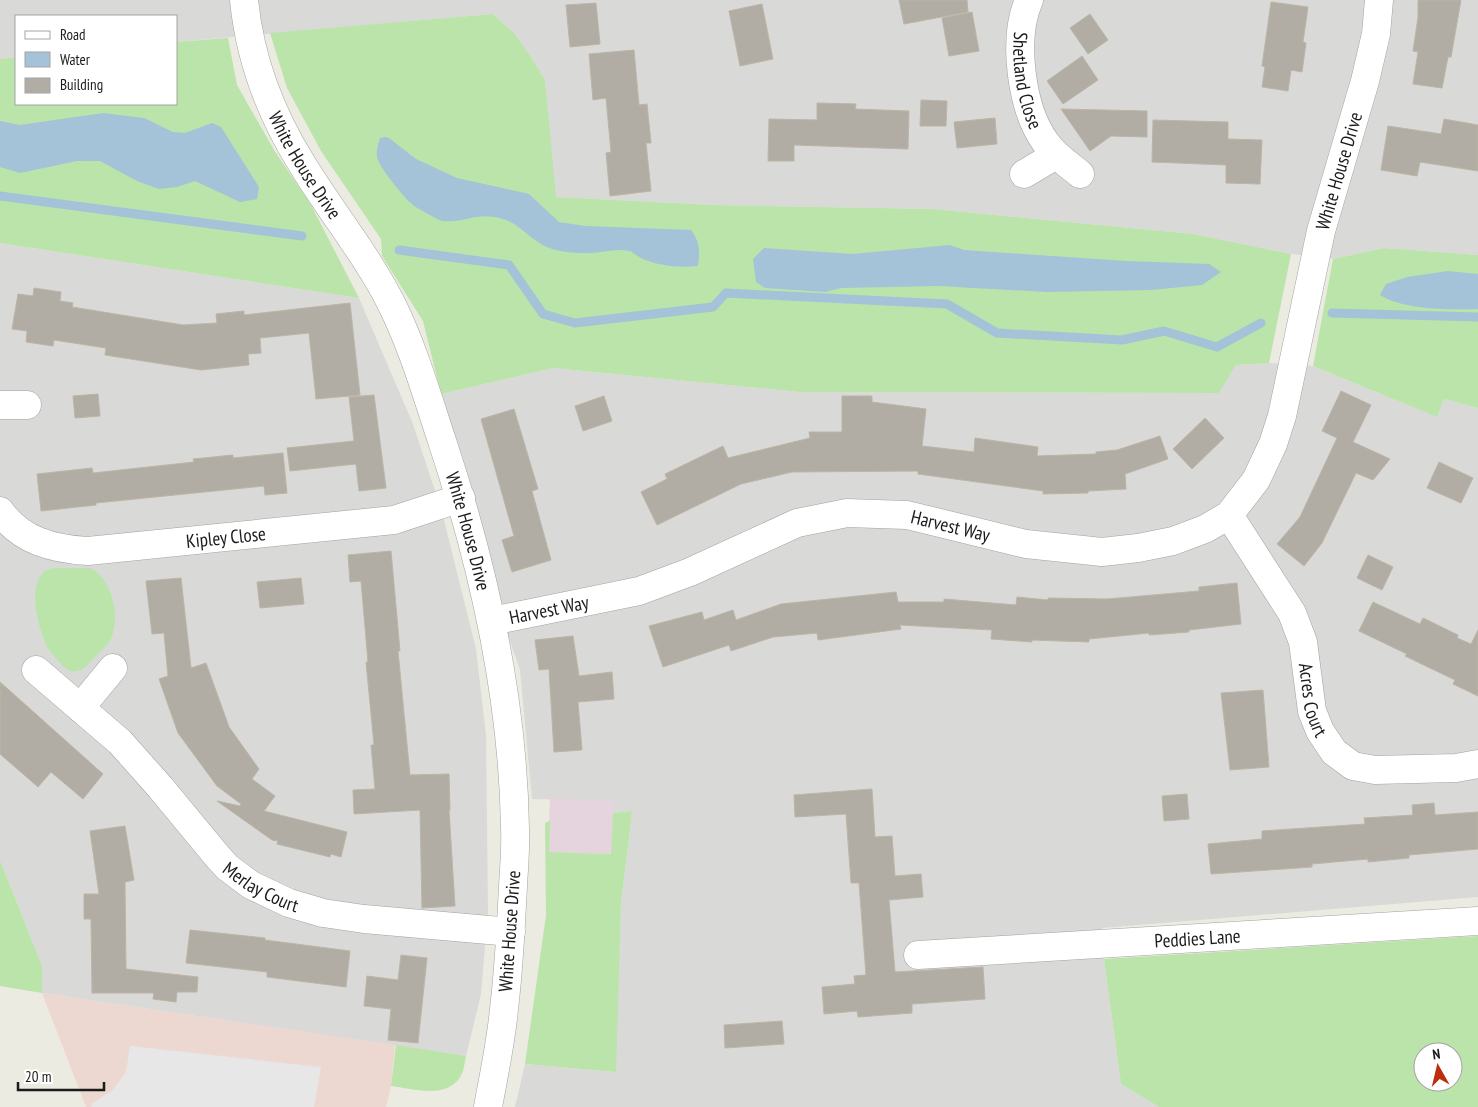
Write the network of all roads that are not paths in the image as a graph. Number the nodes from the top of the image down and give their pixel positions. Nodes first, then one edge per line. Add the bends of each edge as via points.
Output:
1 (244, 0) edge
2 (1029, 0) edge
3 (1379, 0) edge
4 (1056, 156) junction
5 (1024, 174) dead end
6 (1080, 174) dead end
7 (1297, 341) joint
8 (0, 405) edge
9 (27, 405) dead end
10 (461, 498) junction
11 (0, 511) edge
12 (1229, 516) junction
13 (492, 621) junction
14 (114, 668) dead end
15 (36, 670) dead end
16 (80, 708) junction
17 (1478, 764) edge
18 (1478, 921) edge
19 (511, 932) junction
20 (918, 954) dead end
21 (488, 1107) edge

1 - 10 street, White House Drive via 247,27 266,95 301,163 359,249 393,308 413,356
2 - 4 street, Shetland Close via 1020,30 1023,78 1032,116
3 - 7 street, White House Drive via 1376,34 1365,81 1321,231
4 - 5 street
4 - 6 street, Shetland Close
7 - 12 street, Harvest Way via 1273,444 1256,480
8 - 9 street
10 - 11 street, Kipley Close via 394,520 88,551 61,549 36,541 14,528
10 - 13 street, White House Drive
12 - 13 street, Harvest Way via 1173,541 1102,552 1026,544 907,515 847,513 797,523 690,572 639,591
12 - 17 street, Acres Court via 1292,613 1303,642 1312,711 1334,752 1353,766 1375,770 1456,768
13 - 19 street, White House Drive via 510,743 516,829
14 - 16 street
15 - 16 street, Merlay Court
16 - 19 street, Merlay Court via 120,742 227,867 251,885 289,903 323,913
18 - 20 street, Peddies Lane
19 - 21 street, White House Drive via 504,1012

